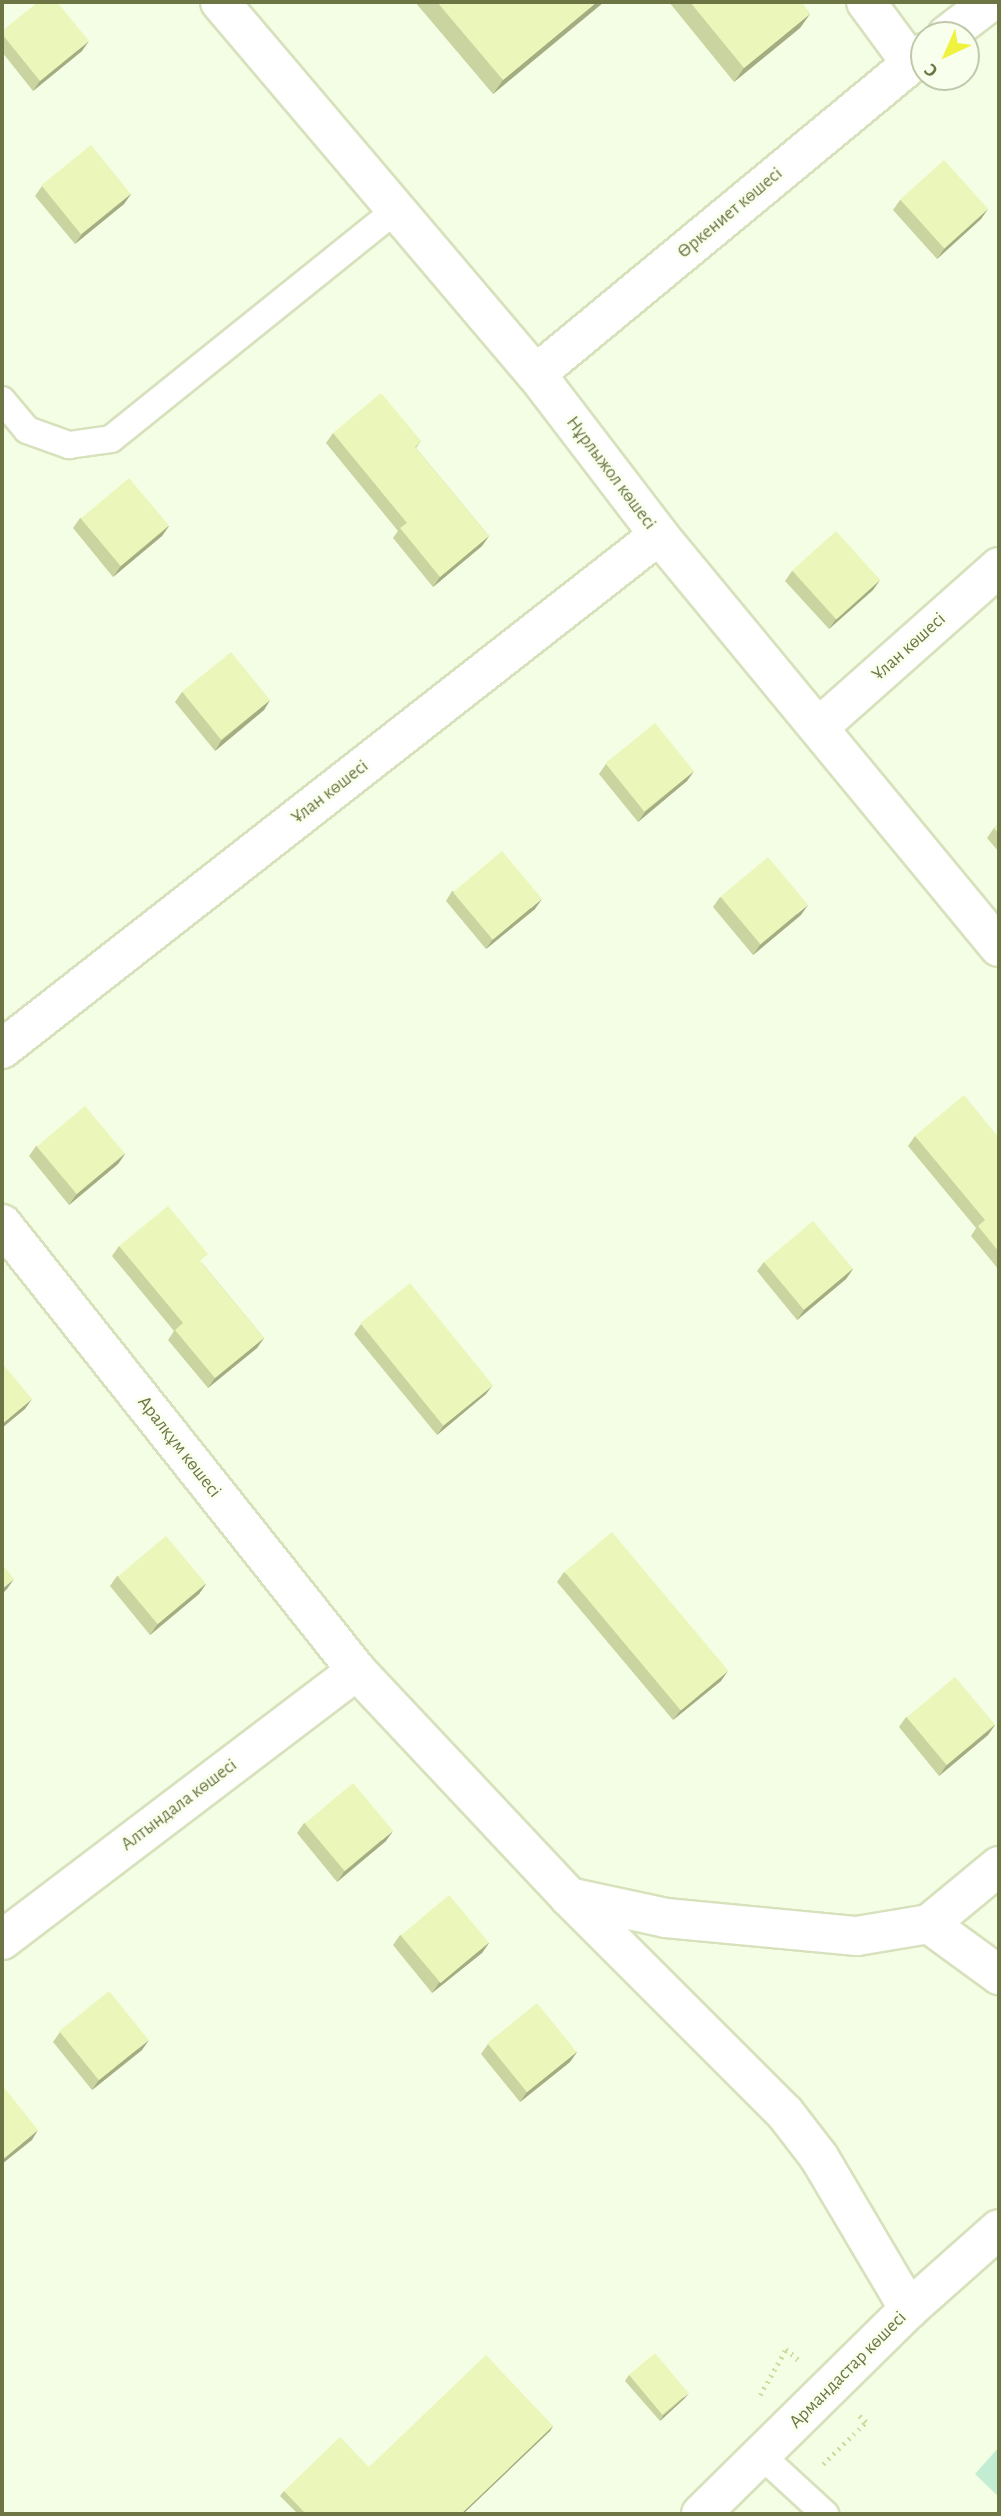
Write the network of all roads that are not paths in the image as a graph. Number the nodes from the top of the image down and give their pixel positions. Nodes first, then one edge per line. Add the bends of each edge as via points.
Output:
1 (220, 2) edge
2 (866, 2) edge
3 (990, 2) edge
4 (965, 21) edge
5 (910, 50) edge
6 (910, 64) edge
7 (395, 211) junction
8 (536, 374) junction
9 (2, 400) edge
10 (659, 535) junction
11 (999, 567) edge
12 (819, 727) junction
13 (999, 947) edge
14 (2, 1049) edge
15 (2, 1224) edge
16 (357, 1671) junction
17 (999, 1867) edge
18 (569, 1897) junction
19 (929, 1924) junction
20 (2, 1940) edge
21 (999, 1975) edge
22 (999, 2229) edge
23 (909, 2309) junction
24 (762, 2456) junction
25 (701, 2514) edge
26 (825, 2514) edge

1 - 7 street, Нұрлыжол көшесі
2 - 5 street
3 - 4 street
6 - 8 street, Өркениет көшесі
7 - 8 street, Нұрлыжол көшесі
7 - 9 lane via 111,439 69,445 27,430
8 - 10 street, Нұрлыжол көшесі
10 - 12 street, Нұрлыжол көшесі
10 - 14 street, Ұлан көшесі
11 - 12 street, Ұлан көшесі
12 - 13 street, Нұрлыжол көшесі
15 - 16 street, Аралқұм көшесі
16 - 18 street, Аралқұм көшесі
16 - 20 street, Алтындала көшесі
17 - 19 street
18 - 19 street via 666,1918 857,1936
18 - 23 street, Аралқұм көшесі via 785,2113 819,2157
19 - 21 street
22 - 23 street, Армандастар көшесі
23 - 24 street, Армандастар көшесі
24 - 25 street, Армандастар көшесі
24 - 26 lane

